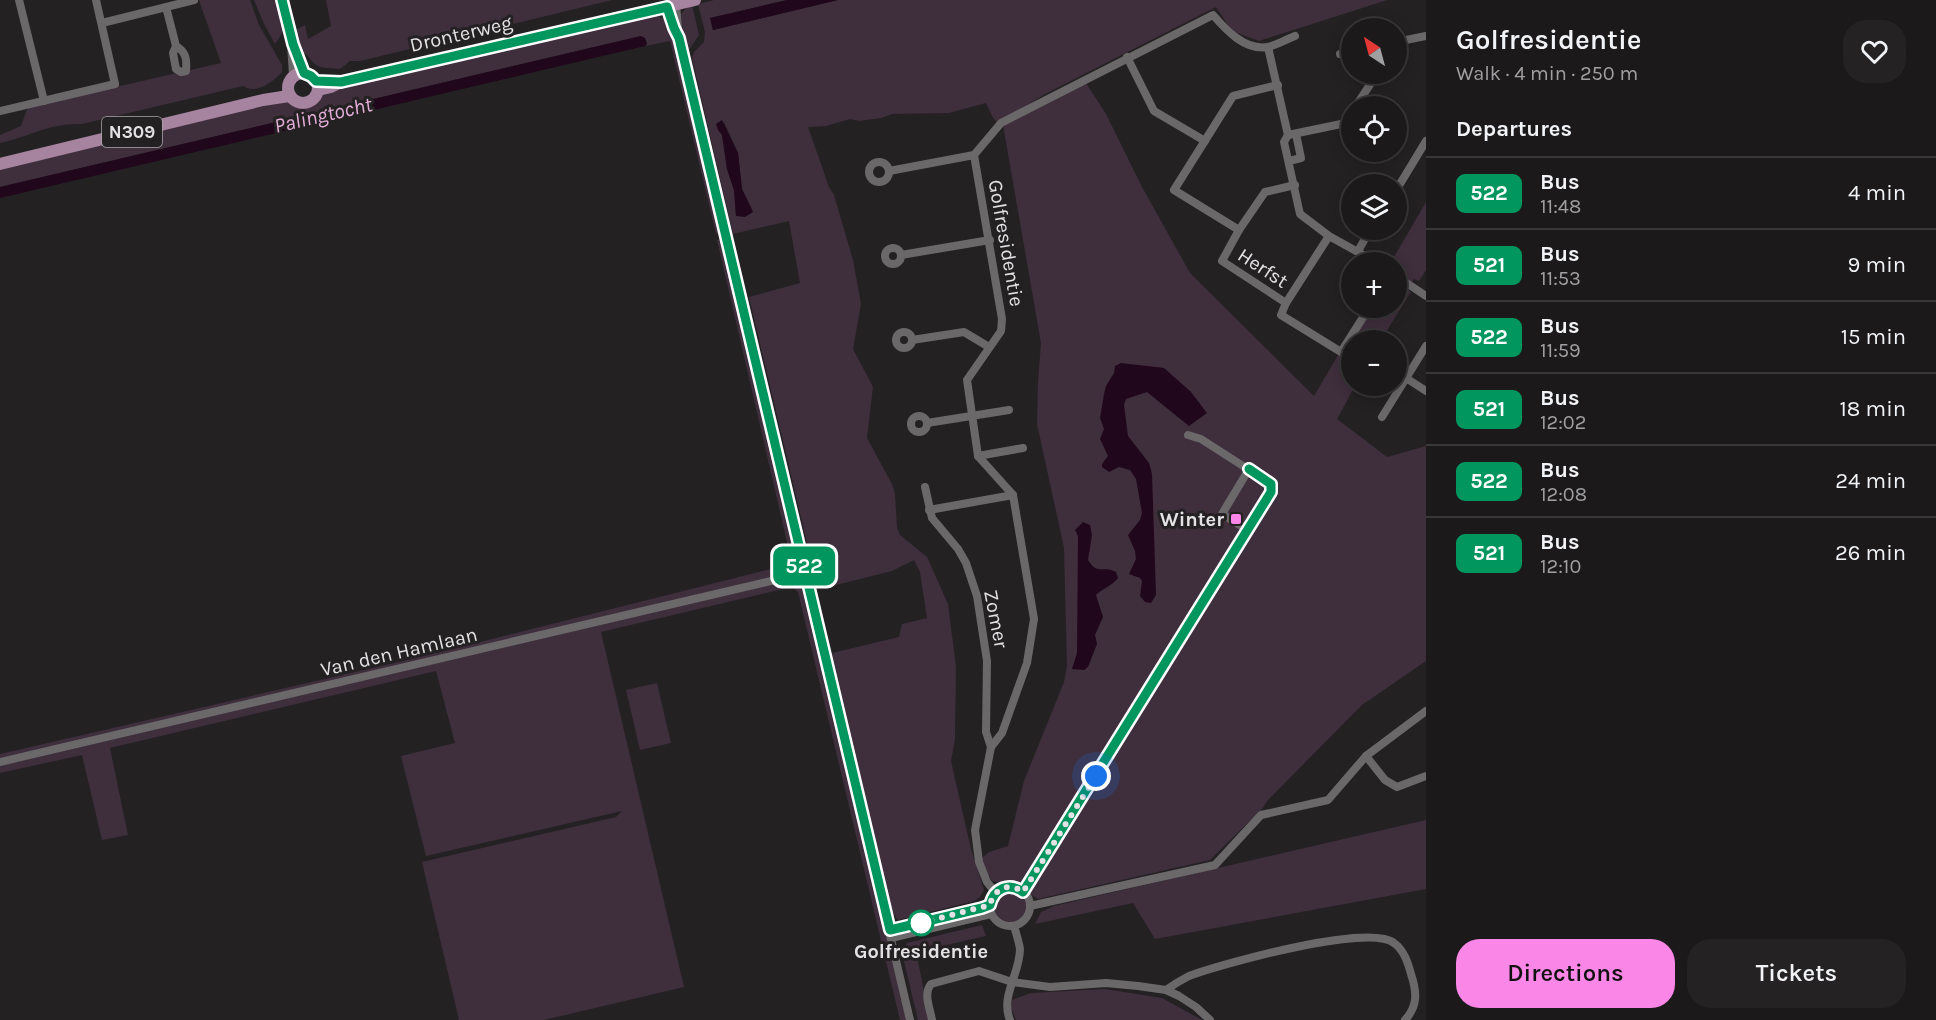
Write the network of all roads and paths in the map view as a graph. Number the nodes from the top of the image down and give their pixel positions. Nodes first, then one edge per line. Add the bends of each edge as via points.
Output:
1 (19, 0) edge
2 (96, 0) edge
3 (194, 0) edge
4 (282, 0) edge
5 (696, 0) edge
6 (672, 6) junction
7 (165, 8) junction
8 (102, 23) junction
9 (1295, 36) dead end
10 (1426, 36) edge
11 (1407, 40) edge
12 (176, 46) dead end
13 (1268, 47) junction
14 (1127, 57) junction
15 (300, 74) junction
16 (1278, 85) junction
17 (317, 86) junction
18 (288, 92) junction
19 (44, 101) junction
20 (0, 111) edge
21 (1341, 124) edge
22 (1292, 135) junction
23 (1205, 141) junction
24 (1426, 141) edge
25 (974, 155) junction
26 (1289, 161) junction
27 (0, 164) edge
28 (889, 171) dead end
29 (1406, 174) edge
30 (1295, 185) junction
31 (1239, 230) junction
32 (1329, 236) junction
33 (990, 240) junction
34 (1364, 240) edge
35 (1358, 251) joint
36 (901, 255) dead end
37 (1407, 283) edge
38 (1426, 296) edge
39 (1286, 303) junction
40 (1363, 318) edge
41 (912, 340) dead end
42 (1426, 346) edge
43 (989, 347) junction
44 (1407, 376) edge
45 (1407, 379) edge
46 (1426, 391) edge
47 (1395, 396) edge
48 (1009, 410) dead end
49 (971, 417) junction
50 (1382, 417) dead end
51 (927, 423) dead end
52 (1188, 435) dead end
53 (1023, 448) dead end
54 (978, 456) junction
55 (1249, 469) junction
56 (925, 487) dead end
57 (1013, 495) junction
58 (929, 510) junction
59 (1248, 530) junction
60 (805, 573) junction
61 (1426, 711) edge
62 (991, 747) junction
63 (1366, 756) junction
64 (0, 762) edge
65 (1426, 777) edge
66 (996, 892) junction
67 (1023, 892) junction
68 (1030, 906) junction
69 (991, 910) junction
70 (1014, 926) junction
71 (890, 934) junction
72 (1012, 982) junction
73 (1166, 990) junction
74 (910, 1020) edge
75 (932, 1020) edge
76 (1010, 1020) edge
77 (1210, 1020) edge
78 (1405, 1020) edge

1 - 19 street
2 - 8 street
3 - 7 street
4 - 15 street
5 - 6 main road, Dronterweg
6 - 17 main road, Dronterweg
6 - 60 street
7 - 8 street
7 - 12 street
8 - 19 street via 115,84
9 - 13 street
10 - 11 street
13 - 14 street, Golfresidentie via 1240,40 1213,15
13 - 16 street
14 - 23 street via 1154,111
14 - 25 street, Golfresidentie via 1001,123
15 - 17 main road via 311,76
15 - 18 main road via 290,80
16 - 22 street
16 - 23 street, Herfst via 1233,96
17 - 18 main road via 314,99 306,104 297,102
18 - 27 main road, N309
19 - 20 street
21 - 22 street
22 - 26 street via 1284,142
22 - 26 street via 1301,158
23 - 31 street, Herfst via 1174,190
24 - 29 street
25 - 28 street
25 - 33 street, Golfresidentie
26 - 30 street
30 - 31 street, Herfst via 1265,192
30 - 32 street via 1300,214
31 - 39 street, Herfst via 1222,261
32 - 35 street
32 - 39 street, Herfst
33 - 36 street
33 - 43 street, Golfresidentie via 1002,319 1001,331
34 - 35 street
37 - 38 street
39 - 40 street, Herfst via 1281,315 1341,352
41 - 43 street via 964,332
42 - 44 street
43 - 49 street, Golfresidentie via 967,380
45 - 46 street
47 - 50 street
48 - 49 street
49 - 51 street
49 - 54 street, Golfresidentie
52 - 55 street via 1202,439
53 - 54 street
54 - 57 street
55 - 59 street via 1271,484 1271,492
55 - 59 street via 1222,514
56 - 58 street, Zomer
57 - 58 street
57 - 62 street via 1034,619 1027,663 1002,733
58 - 62 street, Zomer via 966,562 976,596 987,661 986,732
59 - 67 street
60 - 64 street, Van den Hamlaan
60 - 71 street
61 - 63 street
62 - 66 street via 975,830 979,862
63 - 65 street via 1385,780 1397,787
63 - 68 street via 1328,800 1261,815 1215,865
66 - 67 street via 1010,886
66 - 69 street
67 - 68 street
68 - 70 street via 1026,917
69 - 70 street via 1002,925
69 - 71 street
70 - 72 street via 1020,950
71 - 74 street
72 - 73 street via 1050,987 1106,983
72 - 75 street via 979,972 931,984 927,996
72 - 76 street via 1006,1012
73 - 77 street
73 - 78 street via 1186,978 1228,963 1338,940 1381,938 1394,942 1405,956 1412,976 1417,999

